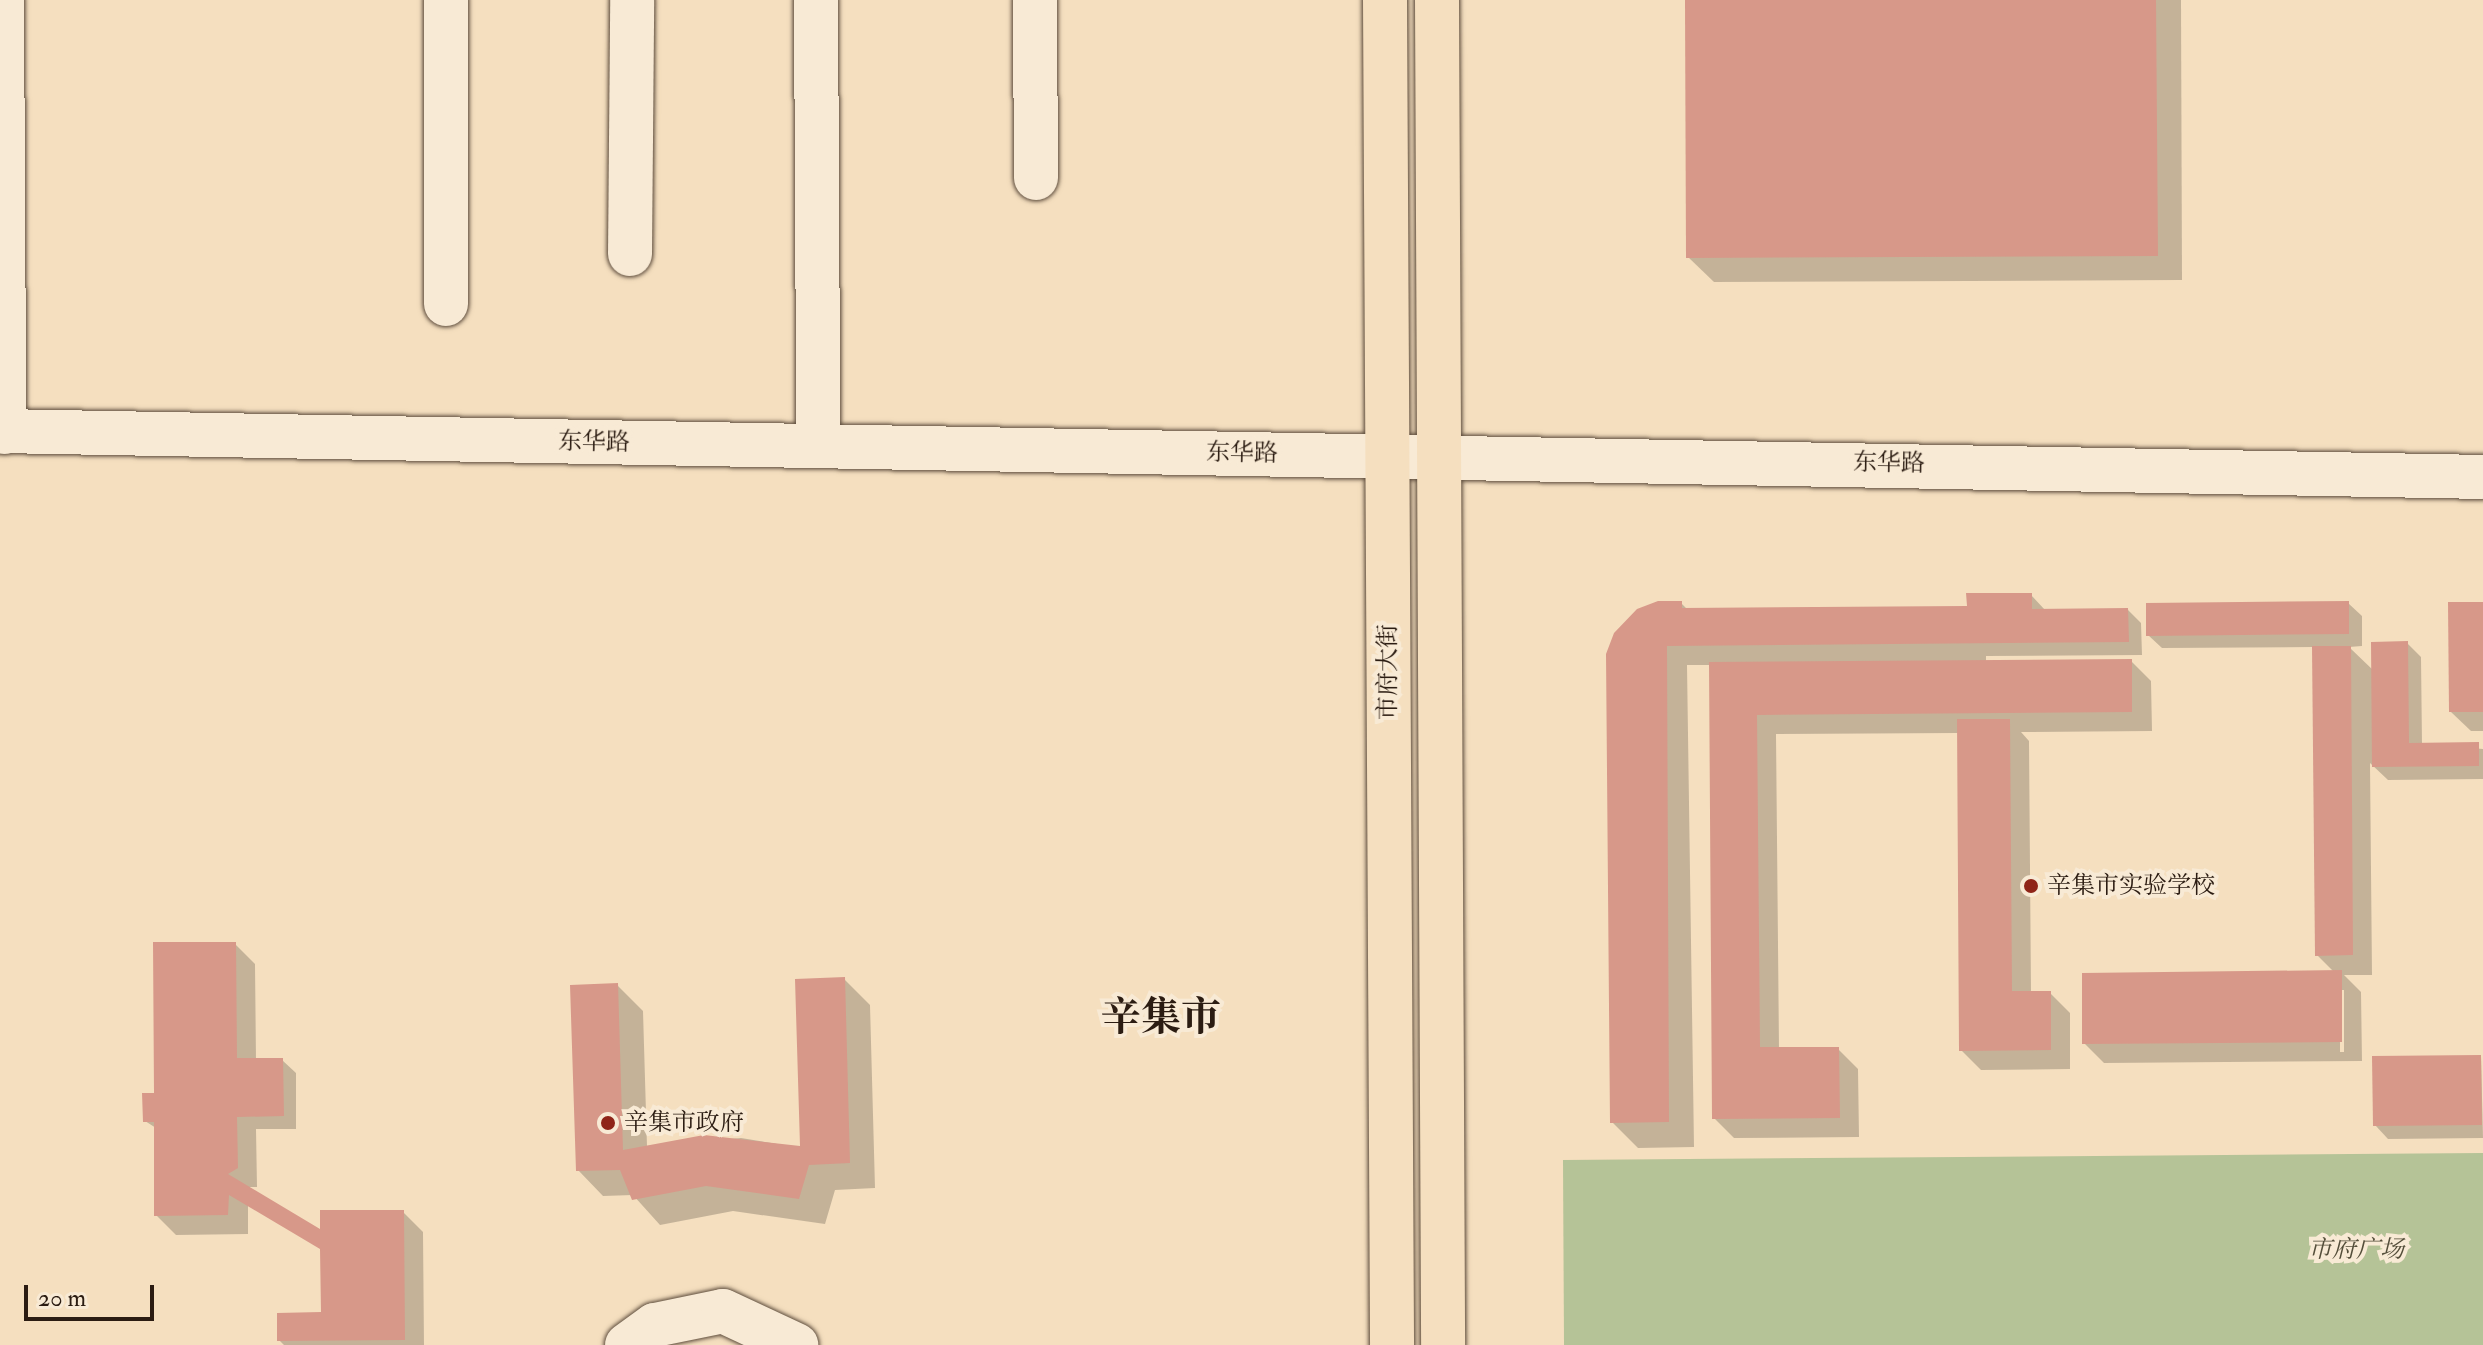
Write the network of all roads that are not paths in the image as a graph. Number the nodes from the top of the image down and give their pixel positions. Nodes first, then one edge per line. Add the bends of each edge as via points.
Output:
1 (2, 0) edge
2 (446, 0) edge
3 (632, 0) edge
4 (816, 0) edge
5 (1035, 0) edge
6 (1385, 0) edge
7 (1437, 0) edge
8 (1036, 178) dead end
9 (630, 254) dead end
10 (446, 304) dead end
11 (2, 432) edge
12 (818, 445) junction
13 (1387, 455) junction
14 (1439, 456) junction
15 (2483, 477) edge
16 (627, 1345) edge
17 (796, 1345) edge
18 (1392, 1345) edge
19 (1443, 1345) edge

1 - 11 street
2 - 10 street
3 - 9 street
4 - 12 street
5 - 8 street
6 - 13 main road, 市府大街
7 - 14 main road
11 - 12 street, 东华路
12 - 13 street, 东华路
13 - 14 street, 东华路
13 - 18 main road, 市府大街
14 - 15 street, 东华路
14 - 19 main road
16 - 17 street via 655,1325 723,1311

